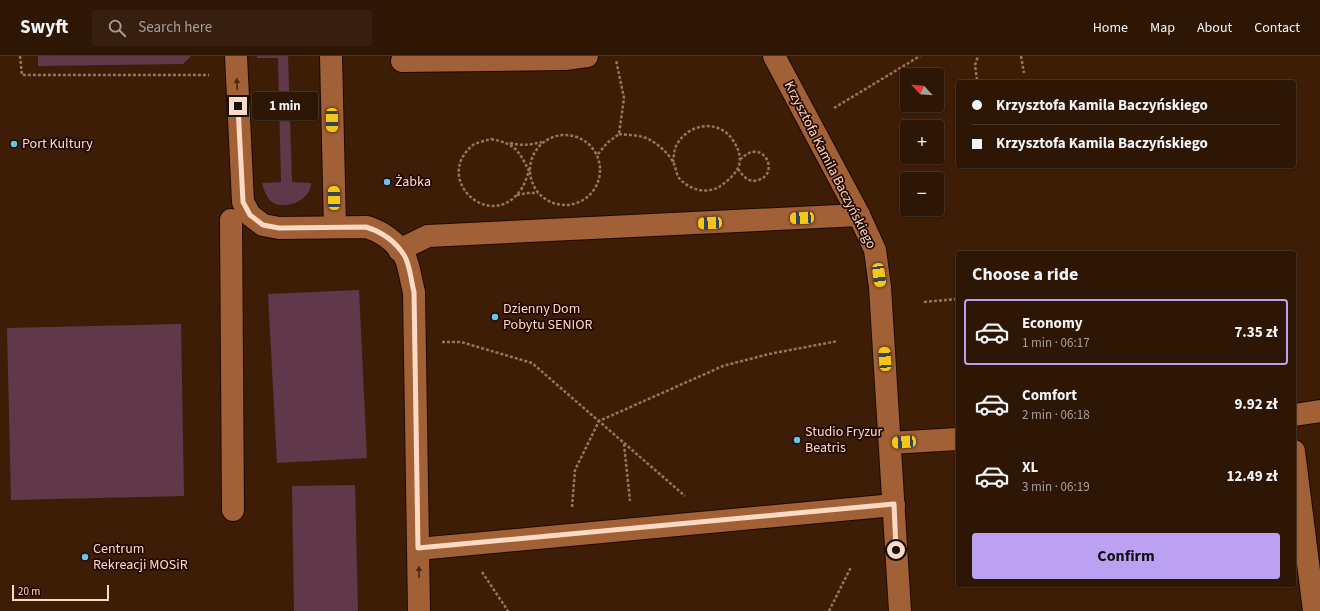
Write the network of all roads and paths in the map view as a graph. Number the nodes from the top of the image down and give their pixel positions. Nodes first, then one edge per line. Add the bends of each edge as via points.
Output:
1 (20, 56) edge
2 (236, 56) edge
3 (331, 56) edge
4 (587, 56) edge
5 (615, 56) edge
6 (774, 56) edge
7 (920, 56) edge
8 (978, 56) edge
9 (1021, 56) edge
10 (402, 61) dead end
11 (1024, 73) dead end
12 (212, 75) dead end
13 (977, 80) dead end
14 (810, 122) junction
15 (619, 134) junction
16 (542, 142) junction
17 (508, 143) junction
18 (598, 154) junction
19 (741, 159) junction
20 (673, 162) junction
21 (738, 169) junction
22 (529, 171) junction
23 (538, 193) junction
24 (516, 195) junction
25 (859, 215) junction
26 (231, 220) dead end
27 (335, 227) junction
28 (399, 250) junction
29 (956, 299) edge
30 (924, 302) dead end
31 (838, 340) dead end
32 (441, 342) dead end
33 (1320, 411) edge
34 (1296, 415) edge
35 (599, 421) junction
36 (956, 439) edge
37 (890, 443) junction
38 (624, 444) junction
39 (1296, 467) edge
40 (894, 504) junction
41 (233, 510) dead end
42 (714, 521) junction
43 (633, 529) junction
44 (570, 535) junction
45 (463, 544) junction
46 (418, 548) junction
47 (851, 567) dead end
48 (419, 611) edge
49 (508, 611) edge
50 (829, 611) edge
51 (900, 611) edge
52 (1314, 611) edge

1 - 12 path via 22,75
27 -> 2 street via 279,228 263,225 250,215 243,202
3 - 27 street
4 - 10 street via 565,59
5 - 15 path via 624,98
6 - 14 street, Krzysztofa Kamila Baczyńskiego
7 - 14 path
8 - 13 path via 975,65
9 - 11 path
14 - 25 street, Krzysztofa Kamila Baczyńskiego
15 - 18 path
15 - 20 path via 650,139
16 - 17 path via 530,146
16 - 18 path via 557,134 573,134 588,141
16 - 22 path via 532,155
17 - 22 path via 521,154
17 - 24 path via 491,139 474,144 462,158 459,175 464,192 477,203 494,206 511,201
18 - 23 path via 601,170 597,186 586,199 571,205 554,204
19 - 20 path via 732,137 718,128 702,126 686,132 676,145
19 - 21 path
19 - 21 path via 753,151 761,153 767,159 767,174 762,179 748,180
20 - 21 path via 680,179 694,190 713,190 728,181
22 - 23 path via 532,185
22 - 24 path via 523,188
23 - 24 path
25 - 28 street via 428,236
25 - 37 street, Krzysztofa Kamila Baczyńskiego via 875,250
26 - 41 street
27 - 28 street via 366,227 379,231
28 - 46 street via 405,256 414,292
29 - 30 path
31 - 35 path via 724,366
32 - 35 path via 461,342 532,364
33 - 34 street
35 - 38 path
35 - 44 path via 575,470
36 - 37 street
37 - 40 street, Krzysztofa Kamila Baczyńskiego
38 - 42 path
38 - 43 path
39 - 52 street
40 - 42 street
40 - 51 street, Krzysztofa Kamila Baczyńskiego
42 - 43 street
43 - 44 street
44 - 45 street
45 - 46 street
45 - 49 path
48 -> 46 street
47 - 50 path

